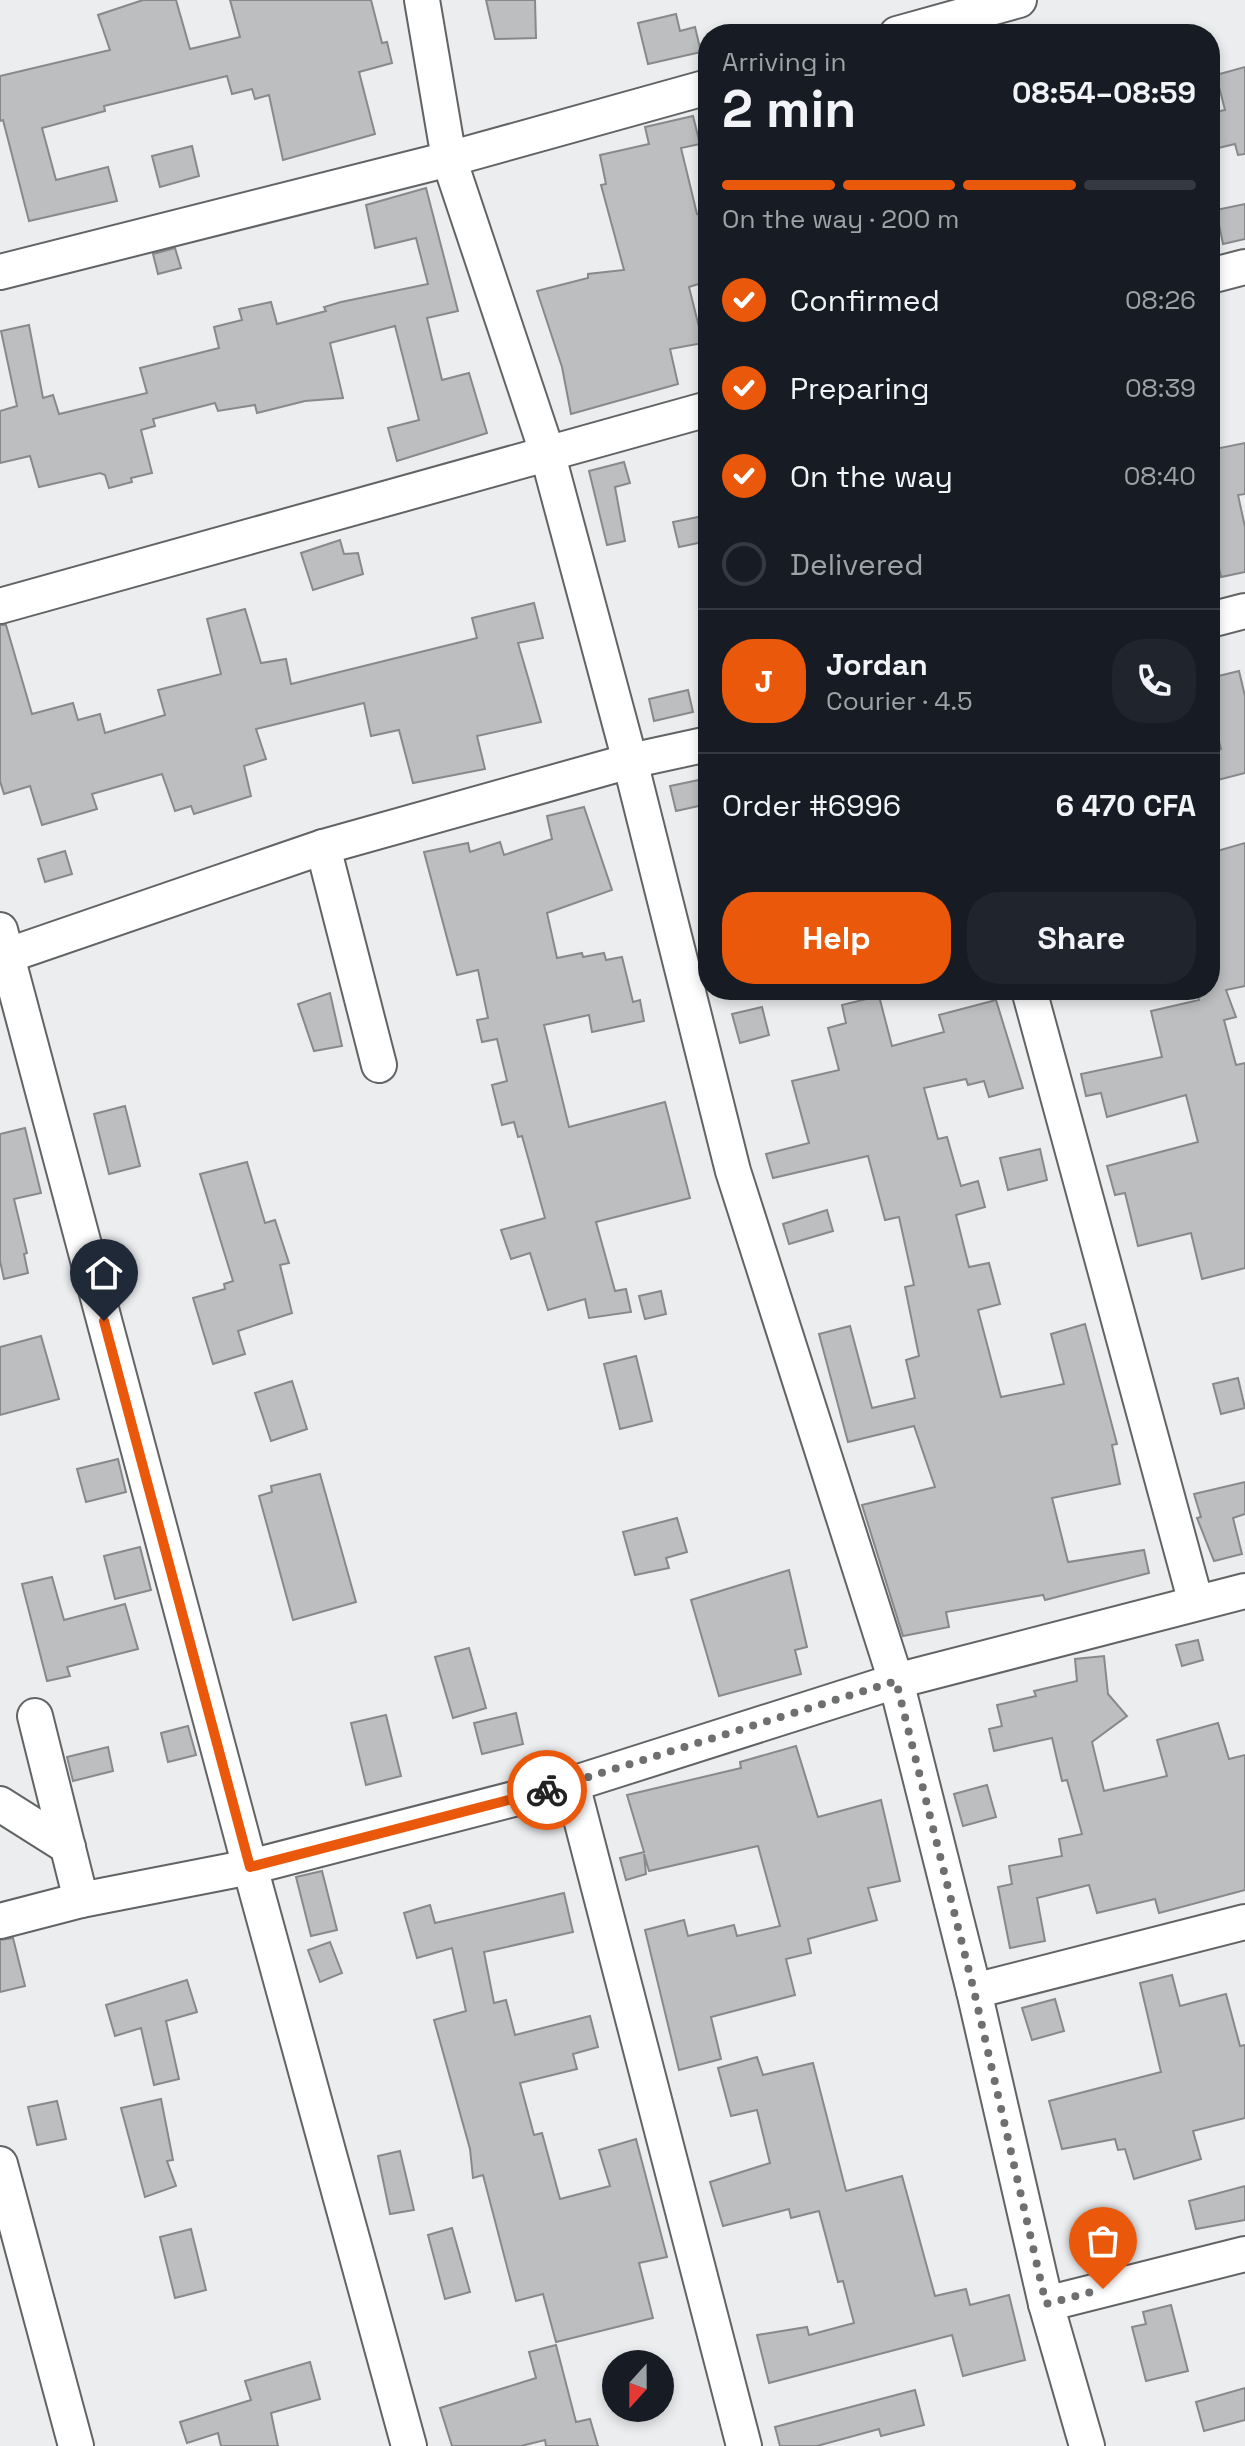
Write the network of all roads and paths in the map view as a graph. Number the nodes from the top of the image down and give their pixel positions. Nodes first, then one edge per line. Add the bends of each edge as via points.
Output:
1 (422, 0) edge
2 (1019, 0) edge
3 (933, 24) edge
4 (698, 90) edge
5 (449, 159) junction
6 (1245, 267) edge
7 (0, 272) edge
8 (1220, 273) edge
9 (698, 412) edge
10 (547, 452) junction
11 (0, 606) edge
12 (1245, 611) edge
13 (1220, 617) edge
14 (698, 746) edge
15 (630, 761) junction
16 (323, 847) junction
17 (2, 948) edge
18 (1032, 1000) edge
19 (379, 1065) dead end
20 (1245, 1591) edge
21 (1196, 1603) junction
22 (896, 1681) junction
23 (35, 1716) dead end
24 (572, 1784) junction
25 (0, 1804) edge
26 (68, 1847) junction
27 (250, 1867) junction
28 (81, 1900) junction
29 (0, 1921) edge
30 (1245, 1922) edge
31 (974, 1991) junction
32 (0, 2164) edge
33 (1245, 2254) edge
34 (1046, 2304) junction
35 (76, 2446) edge
36 (409, 2446) edge
37 (744, 2446) edge
38 (1087, 2446) edge

1 - 5 street
2 - 3 street
4 - 5 street
5 - 7 street
5 - 10 street
6 - 8 street
9 - 10 street
10 - 11 street
10 - 15 street
12 - 13 street
14 - 15 street
15 - 16 street
15 - 22 street via 733,1171
16 - 17 street
16 - 19 street
17 - 27 street
18 - 21 street
20 - 21 street
21 - 22 street
22 - 24 street
22 - 31 street
23 - 26 street
24 - 27 street
24 - 37 street
25 - 26 street
26 - 28 street
27 - 28 street
27 - 36 street
28 - 29 street
30 - 31 street
31 - 34 street
32 - 35 street
33 - 34 street
34 - 38 street

